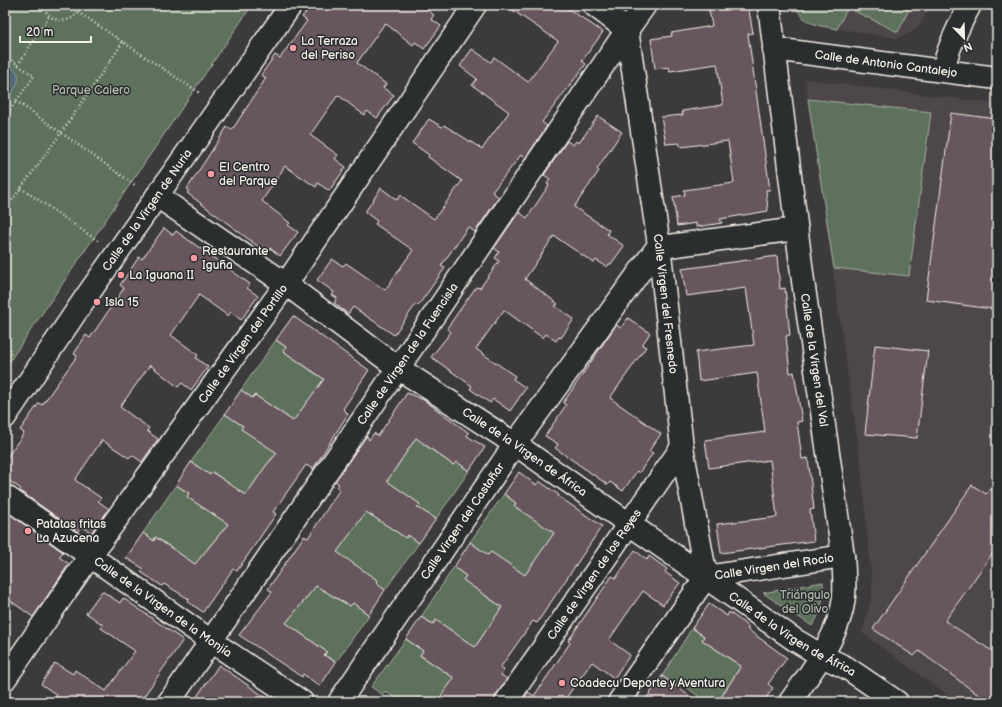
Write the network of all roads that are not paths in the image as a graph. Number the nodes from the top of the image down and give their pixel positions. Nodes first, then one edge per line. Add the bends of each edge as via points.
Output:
1 (291, 5) edge
2 (475, 5) edge
3 (594, 5) edge
4 (645, 5) edge
5 (769, 5) edge
6 (970, 5) edge
7 (627, 30) junction
8 (774, 50) junction
9 (943, 70) junction
10 (997, 78) edge
11 (157, 196) junction
12 (796, 226) junction
13 (658, 245) junction
14 (286, 284) junction
15 (398, 368) junction
16 (5, 417) edge
17 (516, 444) junction
18 (682, 447) junction
19 (5, 496) edge
20 (629, 523) junction
21 (90, 556) junction
22 (843, 556) junction
23 (706, 577) junction
24 (211, 641) junction
25 (822, 656) junction
26 (5, 679) edge
27 (170, 702) edge
28 (302, 702) edge
29 (339, 702) edge
30 (506, 702) edge
31 (619, 702) edge
32 (790, 702) edge
33 (897, 702) edge

1 - 11 street, Calle de la Virgen de Nuria
2 - 14 street, Calle de Virgen del Portillo
3 - 7 street
4 - 7 street, Calle de Virgen de la Fuencisla
5 - 8 street, Calle de la Virgen del Val
6 - 9 street via 949,48
7 - 13 street, Calle Virgen del Fresnedo
7 - 15 street, Calle de Virgen de la Fuencisla
8 - 9 street, Calle de Antonio Cantalejo
8 - 12 street, Calle de la Virgen del Val
9 - 10 street, Calle de Antonio Cantalejo
11 - 14 street, Calle de la Virgen de África
11 - 16 street, Calle de la Virgen de Nuria
12 - 13 street via 789,230 669,246
12 - 22 street, Calle de la Virgen del Val
13 - 17 street, Calle Virgen del Castañar
13 - 18 street, Calle Virgen del Fresnedo
14 - 15 street, Calle de la Virgen de África
14 - 21 street, Calle de Virgen del Portillo
15 - 17 street, Calle de la Virgen de África
15 - 24 street, Calle de Virgen de la Fuencisla
17 - 20 street, Calle de la Virgen de África
17 - 29 street, Calle Virgen del Castañar
18 - 20 street, Calle de Virgen de los Reyes
18 - 23 street, Calle Virgen del Fresnedo
19 - 21 street, Calle de la Virgen de la Monjía
20 - 23 street, Calle de la Virgen de África
20 - 30 street, Calle de Virgen de los Reyes
21 - 24 street, Calle de la Virgen de la Monjía
21 - 26 street, Calle de Virgen del Portillo
22 - 23 street, Calle Virgen del Rocío
22 - 25 street, Calle de la Virgen del Val via 844,597 838,622
23 - 25 street, Calle de la Virgen de África
23 - 31 street
24 - 27 street, Calle de Virgen de la Fuencisla
24 - 28 street, Calle de la Virgen de la Monjía
25 - 32 street, Calle de la Virgen del Val
25 - 33 street, Calle de la Virgen de África via 847,668

